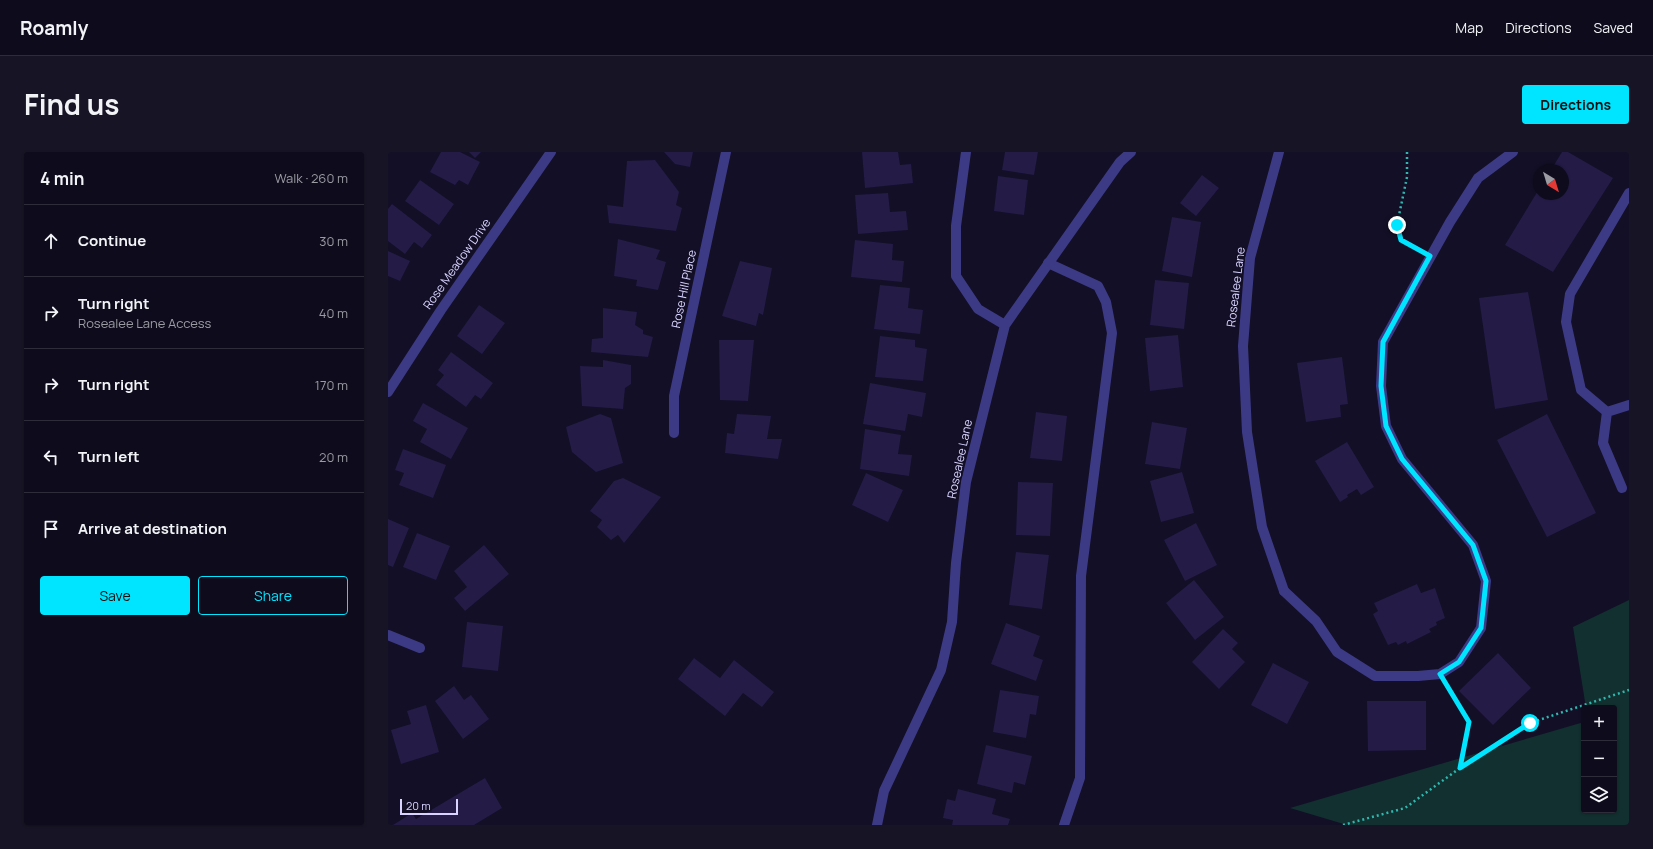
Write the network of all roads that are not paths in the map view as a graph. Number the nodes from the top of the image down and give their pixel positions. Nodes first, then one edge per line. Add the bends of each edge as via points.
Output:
1 (551, 152) edge
2 (726, 152) edge
3 (966, 152) edge
4 (1131, 152) edge
5 (1279, 152) edge
6 (1513, 152) edge
7 (1629, 193) edge
8 (1048, 263) junction
9 (1005, 325) junction
10 (388, 392) edge
11 (1629, 405) edge
12 (1606, 412) junction
13 (674, 433) dead end
14 (1622, 488) dead end
15 (388, 635) edge
16 (420, 648) dead end
17 (877, 825) edge
18 (1064, 825) edge

1 - 10 street, Rose Meadow Drive via 441,310
2 - 13 street, Rose Hill Place via 674,396
3 - 9 street via 956,226 956,276 978,309
4 - 8 street, Rosealee Lane via 1120,162
5 - 6 street, Rosealee Lane via 1250,258 1243,346 1247,432 1262,527 1284,591 1316,621 1337,652 1375,676 1418,676 1440,674 1459,662 1481,628 1486,581 1473,545 1402,459 1386,426 1381,386 1383,342 1430,256 1478,178
7 - 12 street via 1570,294 1566,322 1581,390
8 - 9 street, Rosealee Lane
8 - 18 street via 1098,286 1106,302 1112,333 1081,576 1080,778
9 - 17 street, Rosealee Lane via 966,482 952,622 941,670 884,791
11 - 12 street
12 - 14 street via 1603,444
15 - 16 street

